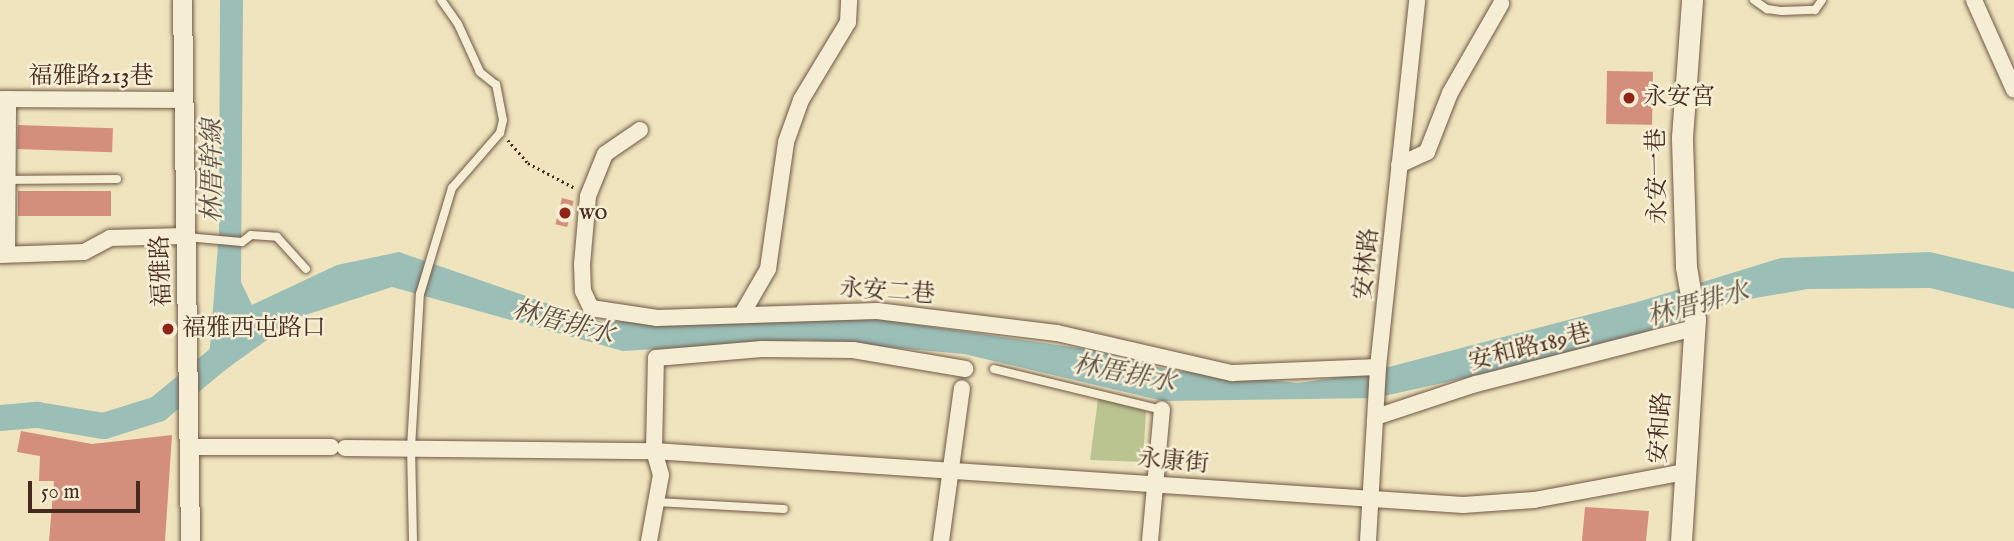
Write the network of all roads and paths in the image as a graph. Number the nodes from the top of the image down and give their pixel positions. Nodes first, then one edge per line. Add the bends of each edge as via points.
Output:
1 (183, 0) edge
2 (441, 0) edge
3 (849, 0) edge
4 (1417, 0) edge
5 (1692, 0) edge
6 (1755, 0) edge
7 (1822, 0) edge
8 (1974, 0) edge
9 (1500, 4) dead end
10 (2014, 90) edge
11 (4, 99) edge
12 (182, 100) junction
13 (640, 130) dead end
14 (500, 133) junction
15 (1399, 165) junction
16 (117, 179) dead end
17 (4, 180) edge
18 (580, 211) joint
19 (185, 236) junction
20 (3, 254) edge
21 (306, 269) dead end
22 (591, 308) junction
23 (742, 314) junction
24 (1695, 323) junction
25 (1378, 367) junction
26 (965, 369) dead end
27 (994, 369) dead end
28 (962, 388) dead end
29 (1162, 410) joint
30 (1379, 413) junction
31 (190, 447) junction
32 (411, 448) junction
33 (654, 451) junction
34 (949, 468) junction
35 (1685, 472) junction
36 (1155, 483) junction
37 (1371, 501) junction
38 (656, 502) junction
39 (784, 509) dead end
40 (190, 541) edge
41 (413, 541) edge
42 (649, 541) edge
43 (941, 541) edge
44 (1150, 541) edge
45 (1368, 541) edge
46 (1681, 541) edge

1 - 12 street, 福雅路
2 - 14 lane via 481,72 496,85 503,120
3 - 23 street via 848,22 801,100 786,142 768,269
4 - 15 street, 安林路
5 - 24 main road, 永安一巷 via 1682,137 1686,267
6 - 7 lane via 1767,9 1782,11 1815,10
8 - 10 street
9 - 15 street via 1450,93 1427,152
11 - 12 street, 福雅路213巷
11 - 17 street
12 - 19 street, 福雅路
13 - 22 street via 605,154 592,183 582,264 583,291
14 - 18 path via 528,163 582,192
14 - 32 lane via 452,188 432,245 420,295
15 - 25 street, 安林路
16 - 17 lane
17 - 20 street
18 - 22 street via 573,294 575,302
19 - 20 street via 110,238 84,252
19 - 21 lane via 242,242 251,235 277,237
19 - 31 street, 福雅路
22 - 23 street, 永安二巷 via 657,318
23 - 25 street, 永安二巷 via 877,310 1057,333 1232,373
24 - 30 street, 安和路189巷
24 - 35 main road, 安和路
25 - 30 street, 安林路
26 - 33 street via 853,350 762,349 656,358
27 - 29 lane
28 - 34 street
29 - 36 street
30 - 37 street
31 - 32 street, 永康街
31 - 40 street, 福雅路
32 - 33 street, 永康街
32 - 41 lane
33 - 34 street, 永康街
33 - 38 street via 660,475
34 - 36 street, 永康街
34 - 43 street
35 - 37 street, 永康街 via 1534,500 1464,505
35 - 46 main road, 安和路
36 - 37 street, 永康街
36 - 44 street
37 - 45 street
38 - 39 lane
38 - 42 street

